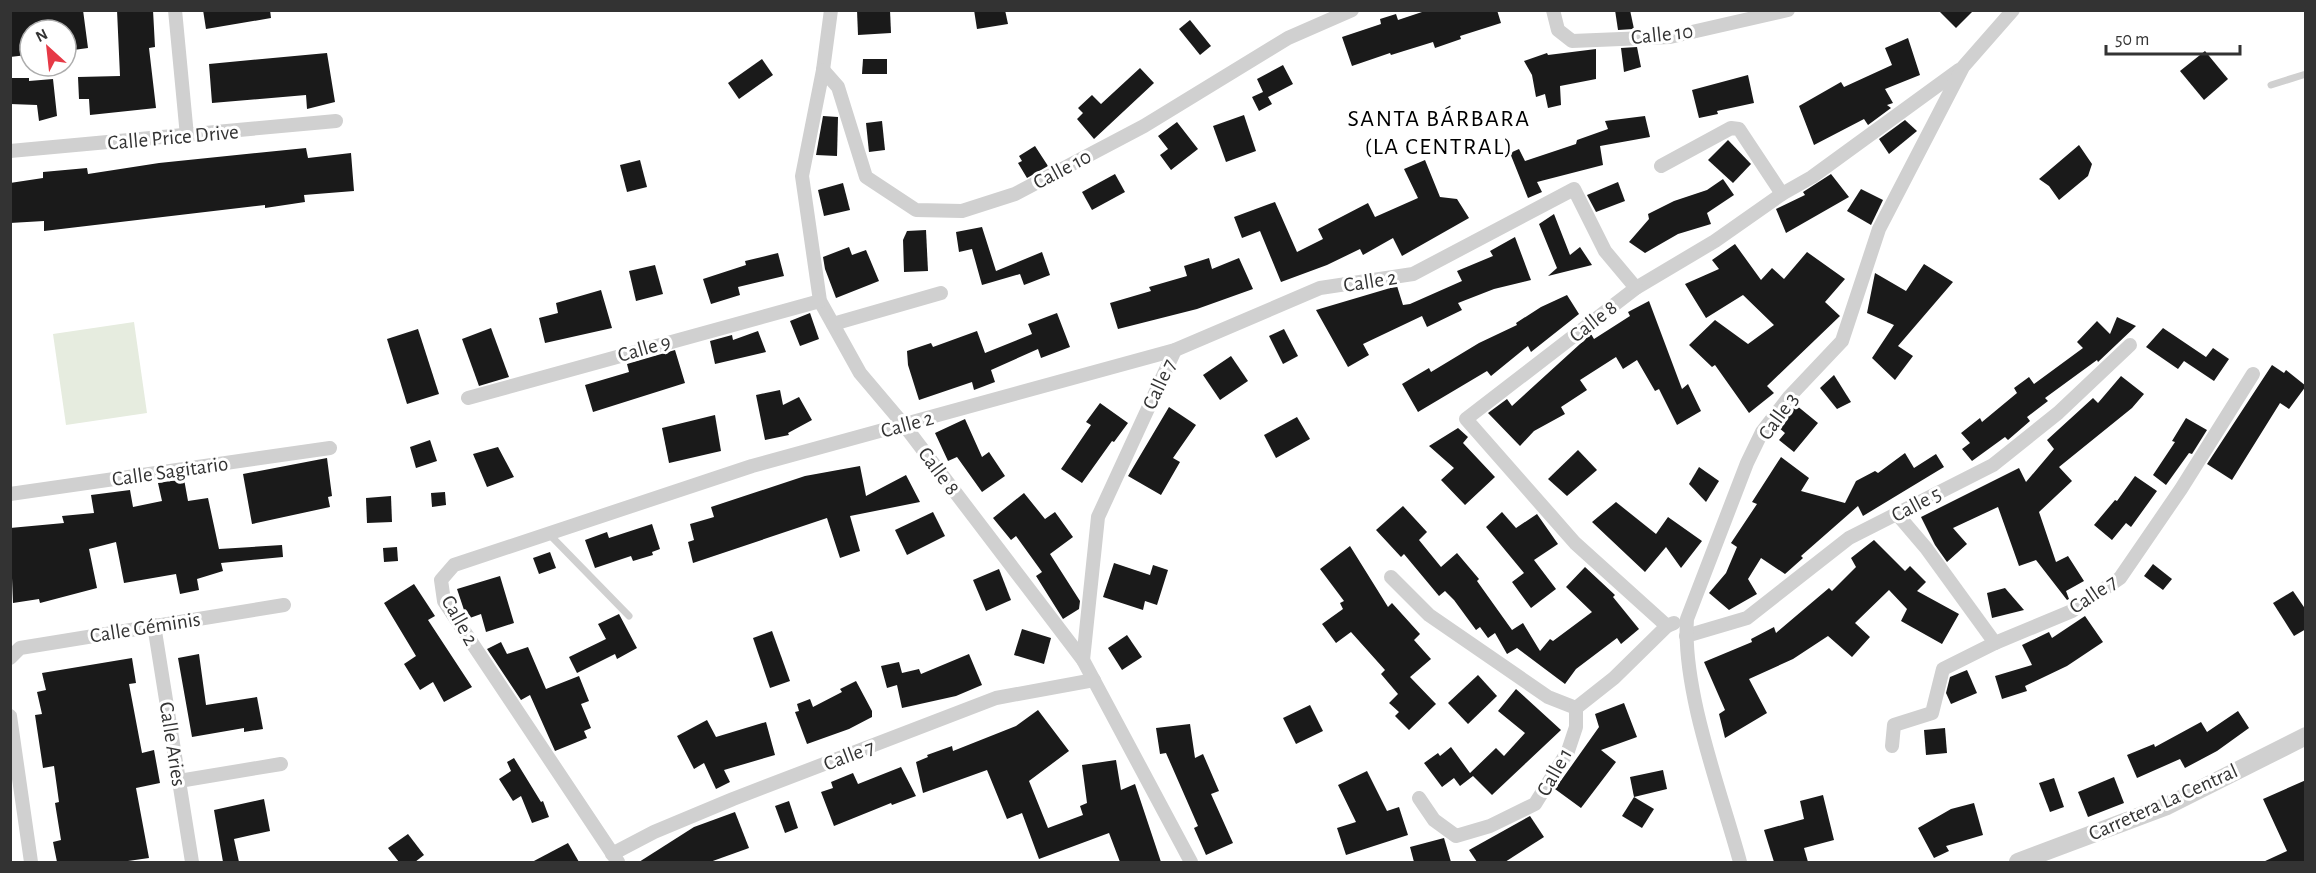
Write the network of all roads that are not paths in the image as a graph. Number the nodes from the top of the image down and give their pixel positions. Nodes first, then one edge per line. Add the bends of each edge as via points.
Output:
1 (175, 10) edge
2 (831, 10) edge
3 (1352, 10) edge
4 (1553, 10) edge
5 (1788, 10) edge
6 (2013, 10) edge
7 (1963, 68) junction
8 (823, 70) junction
9 (2306, 74) edge
10 (2271, 85) dead end
11 (336, 121) dead end
12 (187, 136) junction
13 (10, 152) edge
14 (1661, 166) dead end
15 (1782, 194) junction
16 (1636, 288) junction
17 (940, 292) dead end
18 (820, 301) junction
19 (832, 324) junction
20 (2130, 345) dead end
21 (1175, 350) junction
22 (2253, 374) dead end
23 (468, 398) dead end
24 (904, 425) junction
25 (330, 448) dead end
26 (10, 494) edge
27 (1897, 514) junction
28 (549, 534) junction
29 (1391, 576) dead end
30 (284, 605) dead end
31 (629, 616) dead end
32 (1687, 619) junction
33 (154, 625) junction
34 (1667, 626) junction
35 (1686, 636) junction
36 (1995, 643) junction
37 (10, 658) edge
38 (1083, 660) junction
39 (1094, 680) junction
40 (1576, 708) junction
41 (10, 716) edge
42 (2306, 736) edge
43 (1893, 746) dead end
44 (281, 764) dead end
45 (179, 781) junction
46 (1419, 798) dead end
47 (615, 858) edge
48 (31, 862) edge
49 (192, 862) edge
50 (1191, 862) edge
51 (1740, 862) edge
52 (2018, 862) edge

1 - 12 street
2 - 8 street, Calle 8
3 - 8 street, Calle 10 via 1288,38 1144,126 1015,194 962,211 916,210 866,177 838,87
4 - 5 street, Calle 10 via 1558,30 1572,41 1670,37
6 - 7 street, Calle 3
7 - 15 street, Calle 8 via 1812,177
7 - 32 street, Calle 3 via 1879,229 1842,341 1762,432
8 - 18 street, Calle 8 via 802,176
9 - 10 lane
11 - 12 street, Calle Price Drive
12 - 13 street, Calle Price Drive
14 - 15 street via 1731,128 1739,129
15 - 16 street, Calle 8 via 1715,241
16 - 21 street, Calle 2 via 1605,251 1574,189 1413,274 1320,288
16 - 34 street, Calle 8 via 1466,418 1575,543
17 - 19 street
18 - 19 street, Calle 8
18 - 23 street, Calle 9
19 - 24 street, Calle 8 via 860,373
20 - 27 street, Calle 5 via 2014,450 1993,465
21 - 24 street, Calle 2
21 - 38 street, Calle 7 via 1098,517
22 - 36 street, Calle 7 via 2120,578 2072,611
24 - 28 street, Calle 2 via 752,466
24 - 38 street, Calle 8
25 - 26 street, Calle Sagitario
27 - 35 street, Calle 5 via 1849,538 1747,618
27 - 36 street
28 - 31 lane
28 - 47 street, Calle 2 via 454,565 441,580 444,601
29 - 40 street via 1429,615 1548,697
30 - 33 street, Calle Géminis
32 - 34 street
32 - 35 street, Calle 3
33 - 37 street, Calle Géminis via 20,648
33 - 45 street, Calle Aries
34 - 40 street via 1614,678
35 - 51 street, Calle 3 via 1695,702
36 - 43 street, Calle 7 via 1942,669 1932,713 1894,725
38 - 39 street, Calle 8
39 - 47 street, Calle 7 via 996,698 654,832
39 - 50 street, Calle 8
40 - 46 street, Calle 1 via 1576,727 1568,751 1535,804 1490,826 1456,836 1434,820
41 - 48 street
42 - 52 street, Carretera La Central via 2167,806
44 - 45 street
45 - 49 street, Calle Aries

